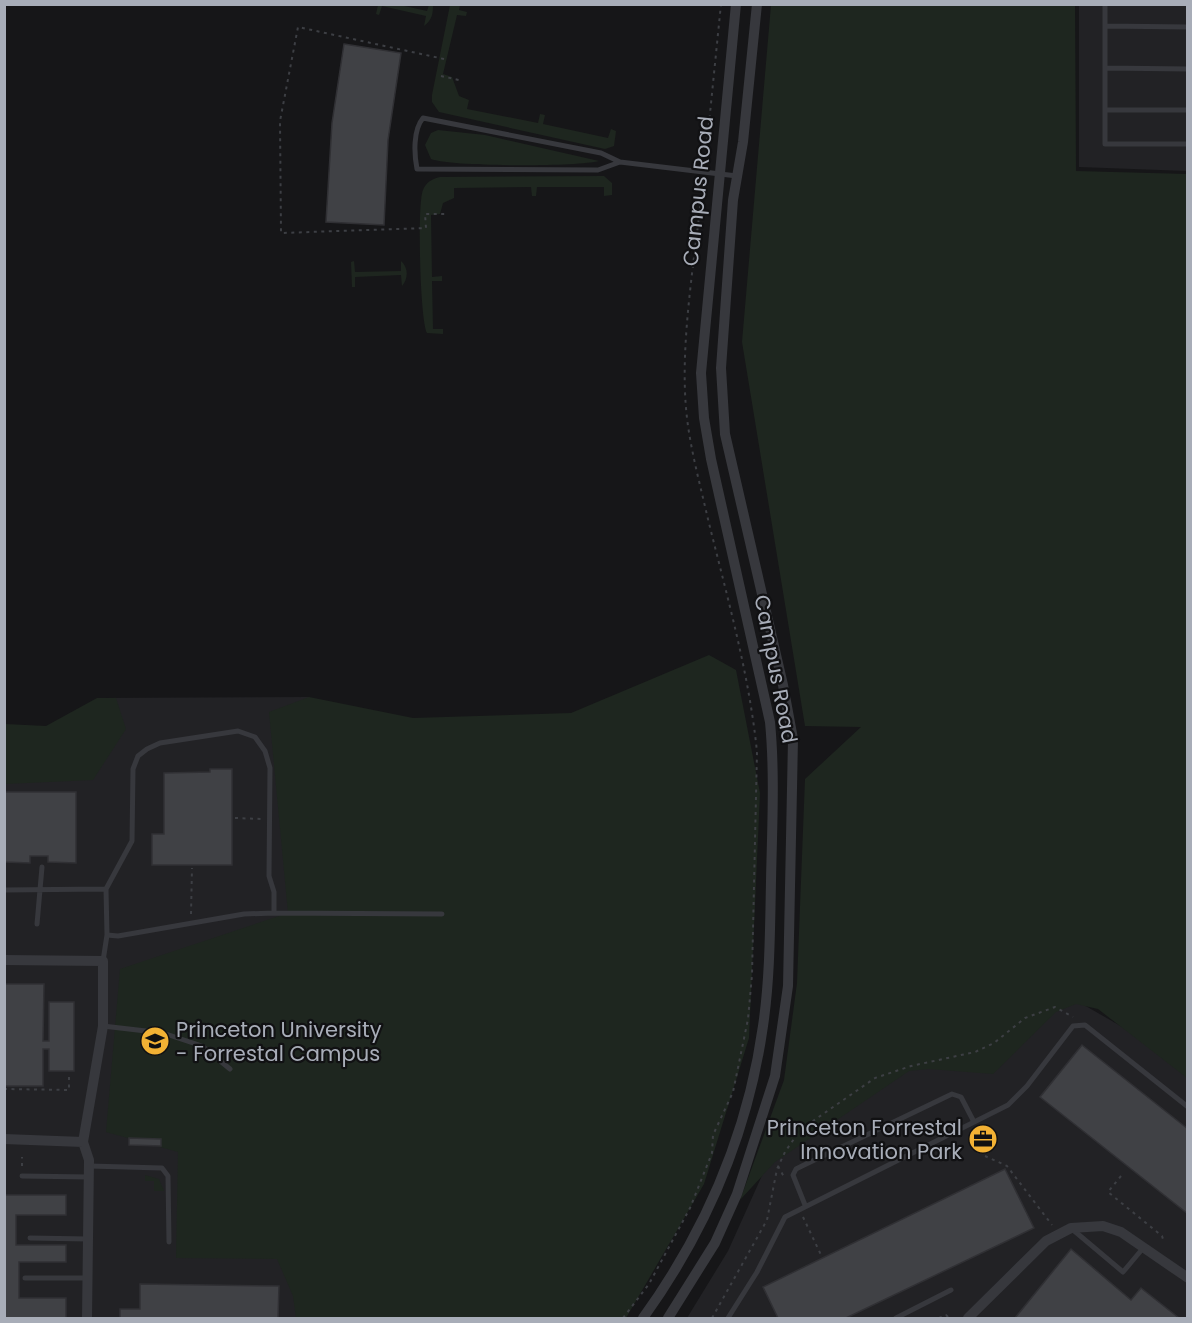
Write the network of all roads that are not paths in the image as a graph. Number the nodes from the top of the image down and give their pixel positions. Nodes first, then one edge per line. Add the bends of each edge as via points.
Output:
1 (736, 4) edge
2 (757, 4) edge
3 (1106, 4) edge
4 (1105, 26) junction
5 (1188, 27) edge
6 (1105, 68) junction
7 (1188, 69) edge
8 (1105, 110) junction
9 (1188, 110) edge
10 (1188, 144) edge
11 (620, 162) junction
12 (719, 174) junction
13 (737, 176) junction
14 (42, 867) dead end
15 (106, 889) junction
16 (4, 890) edge
17 (40, 890) junction
18 (274, 913) junction
19 (442, 914) dead end
20 (37, 924) dead end
21 (107, 935) junction
22 (4, 960) edge
23 (103, 961) junction
24 (103, 1026) junction
25 (230, 1069) dead end
26 (1188, 1107) edge
27 (974, 1122) junction
28 (4, 1139) edge
29 (83, 1142) junction
30 (89, 1171) junction
31 (22, 1176) dead end
32 (805, 1205) junction
33 (1071, 1228) junction
34 (30, 1238) dead end
35 (88, 1239) junction
36 (169, 1242) dead end
37 (1145, 1247) junction
38 (25, 1278) dead end
39 (87, 1278) junction
40 (1188, 1278) edge
41 (951, 1290) dead end
42 (87, 1318) edge
43 (643, 1318) edge
44 (668, 1318) edge
45 (728, 1318) edge
46 (896, 1318) edge
47 (968, 1318) edge

1 - 12 street, Campus Road
2 - 13 street, Campus Road
3 - 4 lane
4 - 5 lane
4 - 6 lane
6 - 7 lane
6 - 8 lane
8 - 9 lane
8 - 10 lane via 1105,144
11 - 11 lane via 601,153 423,118 418,123 417,169 598,170
11 - 12 lane
12 - 13 lane
12 - 43 street, Campus Road via 703,333 703,406 711,459 770,722 773,757 769,955 764,1026 749,1097 729,1162 701,1225 666,1287
13 - 44 street, Campus Road via 721,399 725,434 793,739 788,986 774,1077 737,1194 715,1243
14 - 17 lane
15 - 17 lane
15 - 18 lane via 132,841 133,769 138,756 160,743 238,731 255,737 270,768 269,876
15 - 21 lane
16 - 17 lane
17 - 20 lane
18 - 19 lane
18 - 21 lane
21 - 23 lane
22 - 23 street
23 - 24 street
24 - 25 lane via 163,1033 202,1046
24 - 29 street
26 - 27 lane via 1079,1024 1073,1026 1014,1100
27 - 32 lane
27 - 32 lane via 962,1097 952,1094 796,1169 793,1175
28 - 29 street
29 - 30 street
30 - 31 lane
30 - 35 street
30 - 36 lane via 162,1168 168,1176
32 - 45 lane via 781,1222 757,1272
33 - 37 street via 1103,1226
33 - 37 lane via 1123,1272
33 - 47 street via 1046,1241
34 - 35 lane
35 - 39 street
37 - 40 street
38 - 39 lane
39 - 42 street
41 - 46 lane

